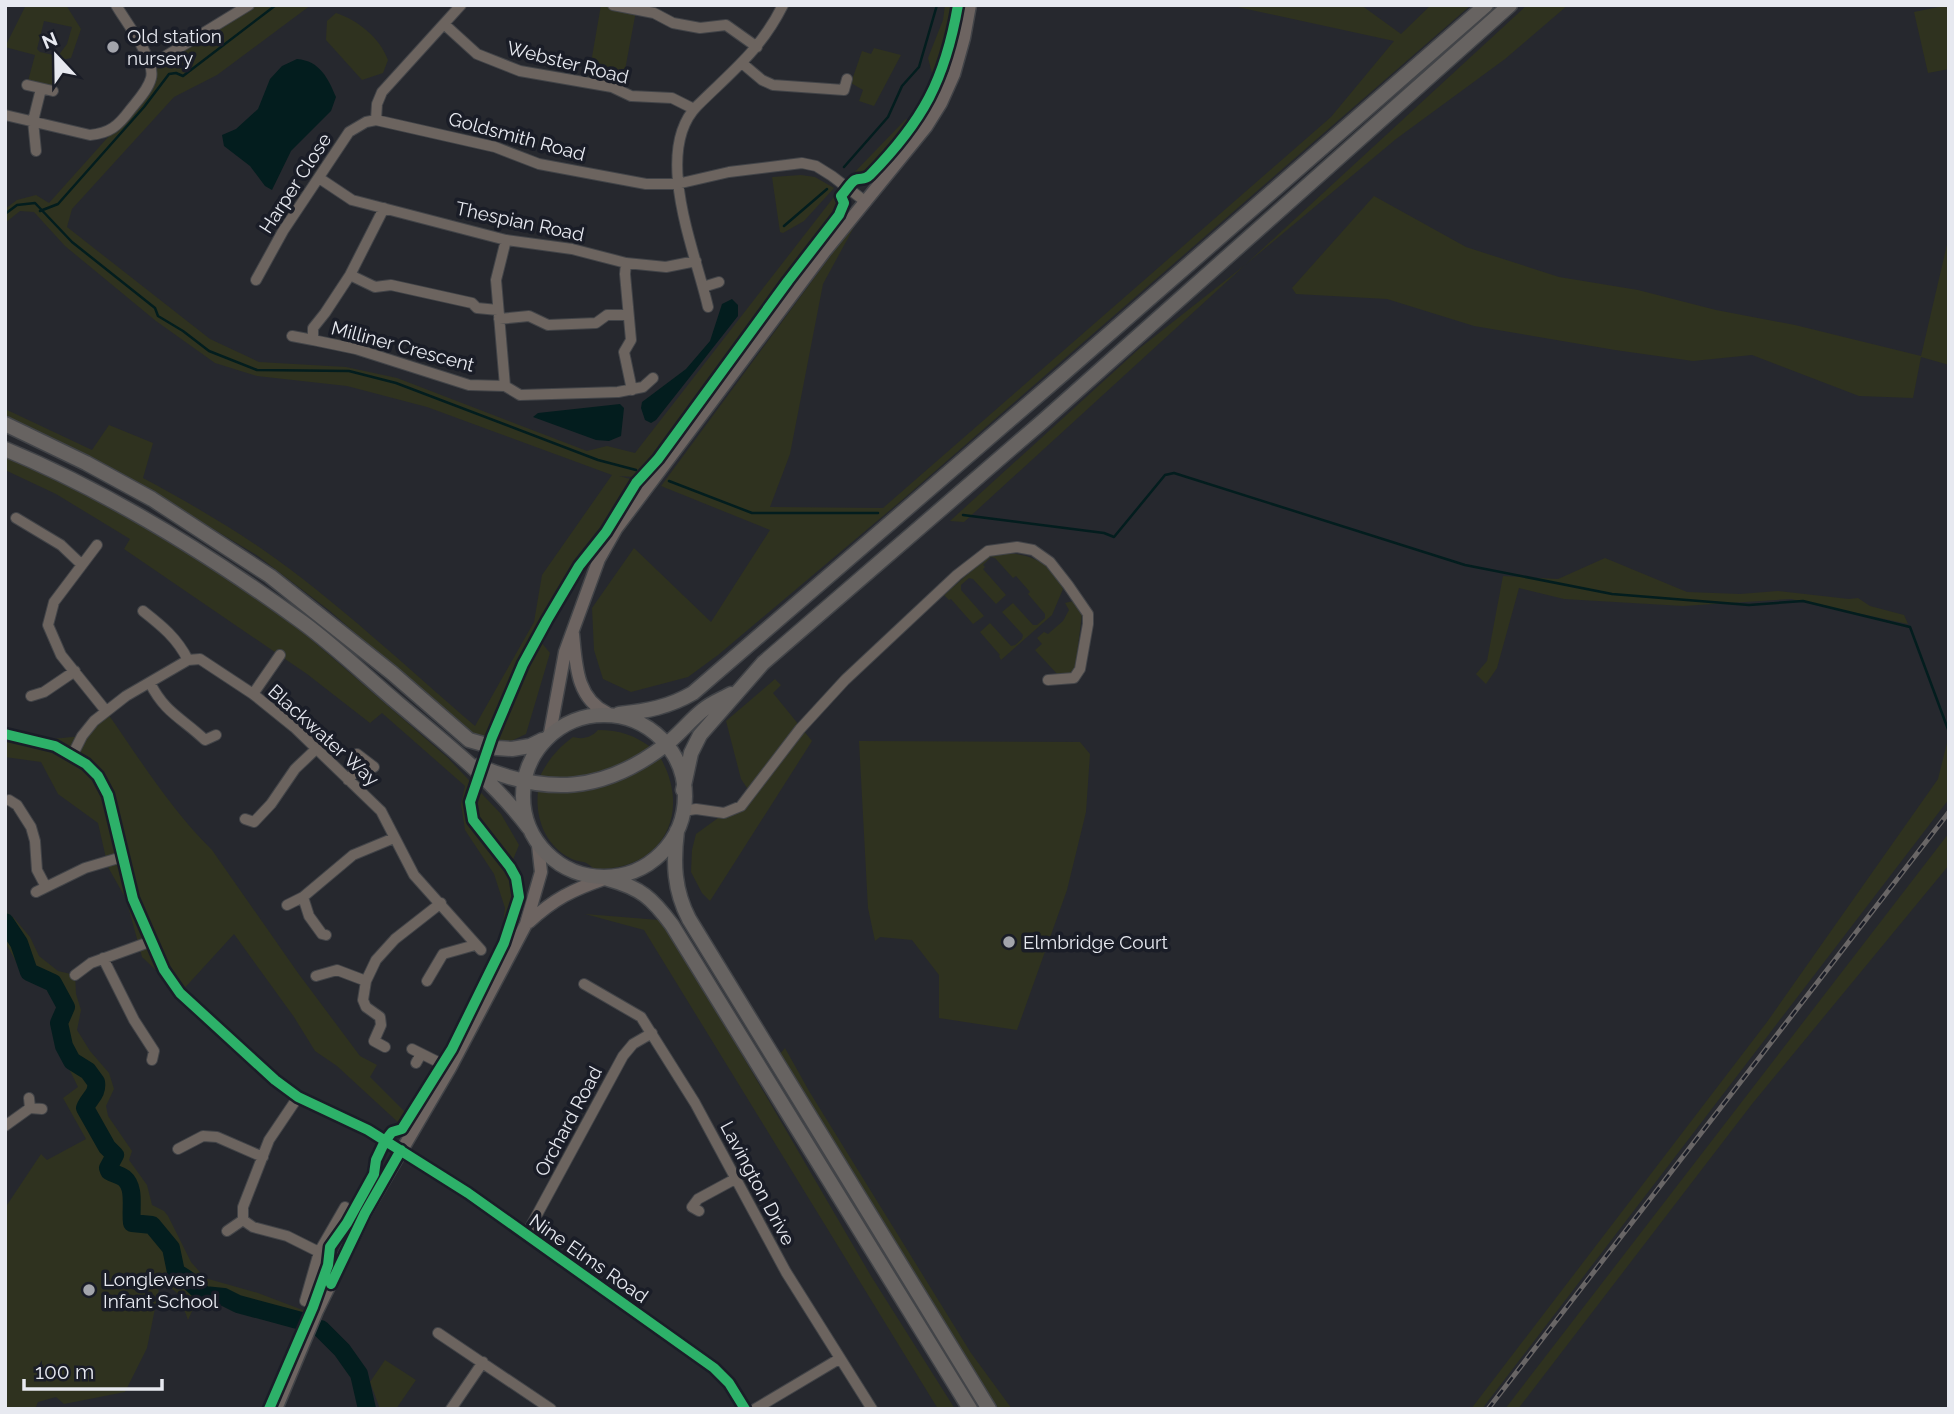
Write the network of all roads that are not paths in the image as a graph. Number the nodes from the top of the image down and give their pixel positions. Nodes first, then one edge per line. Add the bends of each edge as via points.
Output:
1 (116, 5) edge
2 (249, 5) edge
3 (461, 5) edge
4 (613, 5) edge
5 (783, 5) edge
6 (970, 5) edge
7 (1486, 5) edge
8 (1510, 5) edge
9 (444, 24) junction
10 (757, 47) junction
11 (743, 64) junction
12 (151, 65) junction
13 (847, 79) dead end
14 (27, 85) dead end
15 (41, 89) junction
16 (53, 91) dead end
17 (694, 109) junction
18 (5, 115) edge
19 (376, 120) junction
20 (33, 121) junction
21 (36, 151) dead end
22 (319, 178) junction
23 (677, 184) junction
24 (866, 202) junction
25 (384, 208) junction
26 (506, 240) junction
27 (696, 261) junction
28 (626, 263) junction
29 (350, 275) junction
30 (256, 280) dead end
31 (719, 282) dead end
32 (703, 287) junction
33 (708, 307) dead end
34 (498, 314) junction
35 (628, 315) junction
36 (292, 336) dead end
37 (313, 340) junction
38 (653, 379) dead end
39 (505, 386) junction
40 (632, 390) junction
41 (5, 424) edge
42 (5, 449) edge
43 (19, 523) dead end
44 (97, 545) dead end
45 (82, 565) junction
46 (144, 611) dead end
47 (573, 634) junction
48 (280, 655) dead end
49 (188, 660) junction
50 (75, 671) junction
51 (1048, 680) dead end
52 (149, 683) junction
53 (740, 689) junction
54 (253, 694) junction
55 (32, 696) dead end
56 (106, 711) junction
57 (613, 713) junction
58 (5, 734) edge
59 (216, 735) dead end
60 (546, 737) junction
61 (665, 746) junction
62 (316, 749) junction
63 (72, 754) junction
64 (467, 761) junction
65 (374, 767) dead end
66 (348, 780) junction
67 (527, 782) junction
68 (683, 790) junction
69 (17, 802) dead end
70 (683, 811) junction
71 (529, 828) junction
72 (677, 831) junction
73 (251, 833) dead end
74 (394, 838) junction
75 (538, 845) junction
76 (122, 857) junction
77 (606, 879) junction
78 (303, 897) junction
79 (441, 903) junction
80 (287, 905) dead end
81 (526, 924) junction
82 (326, 935) dead end
83 (152, 941) junction
84 (103, 958) junction
85 (78, 968) dead end
86 (316, 976) dead end
87 (366, 981) junction
88 (427, 981) dead end
89 (584, 984) dead end
90 (652, 1033) junction
91 (385, 1047) dead end
92 (156, 1053) dead end
93 (416, 1055) dead end
94 (450, 1068) junction
95 (298, 1097) junction
96 (42, 1109) dead end
97 (5, 1126) edge
98 (178, 1149) dead end
99 (401, 1150) junction
100 (263, 1157) junction
101 (735, 1179) junction
102 (692, 1207) dead end
103 (339, 1210) dead end
104 (243, 1220) junction
105 (227, 1231) dead end
106 (526, 1235) junction
107 (319, 1252) junction
108 (305, 1301) dead end
109 (438, 1333) dead end
110 (839, 1359) junction
111 (483, 1362) junction
112 (276, 1409) edge
113 (451, 1409) edge
114 (551, 1409) edge
115 (744, 1409) edge
116 (755, 1409) edge
117 (872, 1409) edge
118 (970, 1409) edge
119 (989, 1409) edge

1 - 12 street
2 - 12 street
3 - 9 street
4 - 10 street via 701,28 726,25
5 - 10 street
6 - 24 main road via 957,62 941,103
7 - 57 highway via 694,692 659,709
8 - 53 highway via 790,639
9 - 17 street, Webster Road via 477,54 520,71 612,87 631,96 672,98
9 - 19 street via 382,92
10 - 11 street
11 - 13 street via 773,85 845,90
11 - 17 street
12 - 20 street via 150,82 118,127 90,135
14 - 15 street
15 - 16 street
15 - 20 street
17 - 23 street via 678,141
18 - 20 street
19 - 22 street, Harper Close via 349,132
19 - 23 street, Goldsmith Road via 495,147 539,164 646,184
20 - 21 street
22 - 25 street, Thespian Road via 352,200
22 - 30 street, Harper Close
23 - 24 street, Goldsmith Road via 802,163 816,166
23 - 27 street
24 - 47 main road via 616,529 594,571
25 - 26 street, Thespian Road
25 - 29 street, Milliner Crescent
26 - 28 street, Thespian Road via 572,249
26 - 34 street via 496,280
27 - 28 street, Thespian Road via 666,267
27 - 32 street
28 - 35 street
29 - 34 street via 374,287 391,285 472,303
29 - 37 street, Milliner Crescent via 318,319
31 - 32 street
32 - 33 street
34 - 35 street via 528,316 548,325 596,323 607,316
34 - 39 street
35 - 40 street via 631,340 624,352
36 - 37 street
37 - 39 street, Milliner Crescent via 469,385
38 - 40 street
39 - 40 street, Milliner Crescent via 520,395
41 - 60 highway via 152,499 270,576 469,740 512,749
42 - 64 highway via 81,484 198,551 304,624
43 - 45 street via 61,545
44 - 45 street
45 - 50 street via 54,601 48,625
46 - 49 street via 151,624 167,629
47 - 57 main road via 582,688 596,708
47 - 60 main road
48 - 54 street via 276,672
49 - 52 street
49 - 54 street, Blackwater Way via 200,659
50 - 55 street via 46,696
50 - 56 street
51 - 70 street via 1074,678 1080,669 1088,614 1059,572 1033,550 988,551 845,680 800,729 741,806 724,813
52 - 56 street
52 - 59 street via 169,712 191,727 203,745
53 - 61 highway via 704,709
53 - 68 highway via 700,735
54 - 62 street, Blackwater Way
56 - 63 street via 88,728
57 - 60 highway via 574,720
57 - 61 highway via 650,731
58 - 63 street
60 - 67 highway
61 - 67 highway via 619,773 588,783
61 - 68 highway via 674,758
62 - 66 street, Blackwater Way
62 - 73 street via 295,769 271,804 249,820
63 - 76 street, Nine Elms Road via 98,776 108,796
64 - 67 highway
64 - 71 highway
65 - 66 street via 361,757
66 - 74 street, Blackwater Way via 381,811
67 - 71 highway
68 - 70 highway
69 - 76 street via 35,841 41,890 85,868
70 - 72 highway
71 - 75 highway
72 - 77 highway via 649,864
72 - 119 highway via 676,882 689,919
74 - 78 street via 353,855
74 - 79 street, Blackwater Way via 414,875
75 - 77 highway via 573,871
75 - 81 main road via 541,872
76 - 83 street, Nine Elms Road via 133,899
77 - 81 main road via 563,895
77 - 118 highway via 645,893 678,933
78 - 80 street
78 - 82 street via 309,916
79 - 87 street via 383,950
79 - 88 street, Blackwater Way via 478,948 443,954
81 - 94 main road
83 - 84 street
83 - 95 street, Nine Elms Road via 180,993
84 - 85 street
84 - 92 street
86 - 87 street via 337,970
87 - 91 street via 363,1000 380,1017 374,1041
89 - 90 street, Lavington Drive via 600,987 635,1011
90 - 101 street, Lavington Drive
90 - 106 street, Orchard Road via 623,1056
93 - 94 street
94 - 99 main road
95 - 99 street, Nine Elms Road
95 - 100 street
96 - 97 street via 29,1103
98 - 100 street via 192,1149 203,1136 217,1137
99 - 106 street, Nine Elms Road
99 - 112 main road via 328,1288
100 - 104 street via 243,1207
101 - 102 street
101 - 110 street, Lavington Drive
103 - 107 street
104 - 105 street
104 - 107 street
106 - 115 street, Nine Elms Road via 714,1368
107 - 108 street
109 - 111 street
110 - 116 street
110 - 117 street, Lavington Drive
111 - 113 street
111 - 114 street

